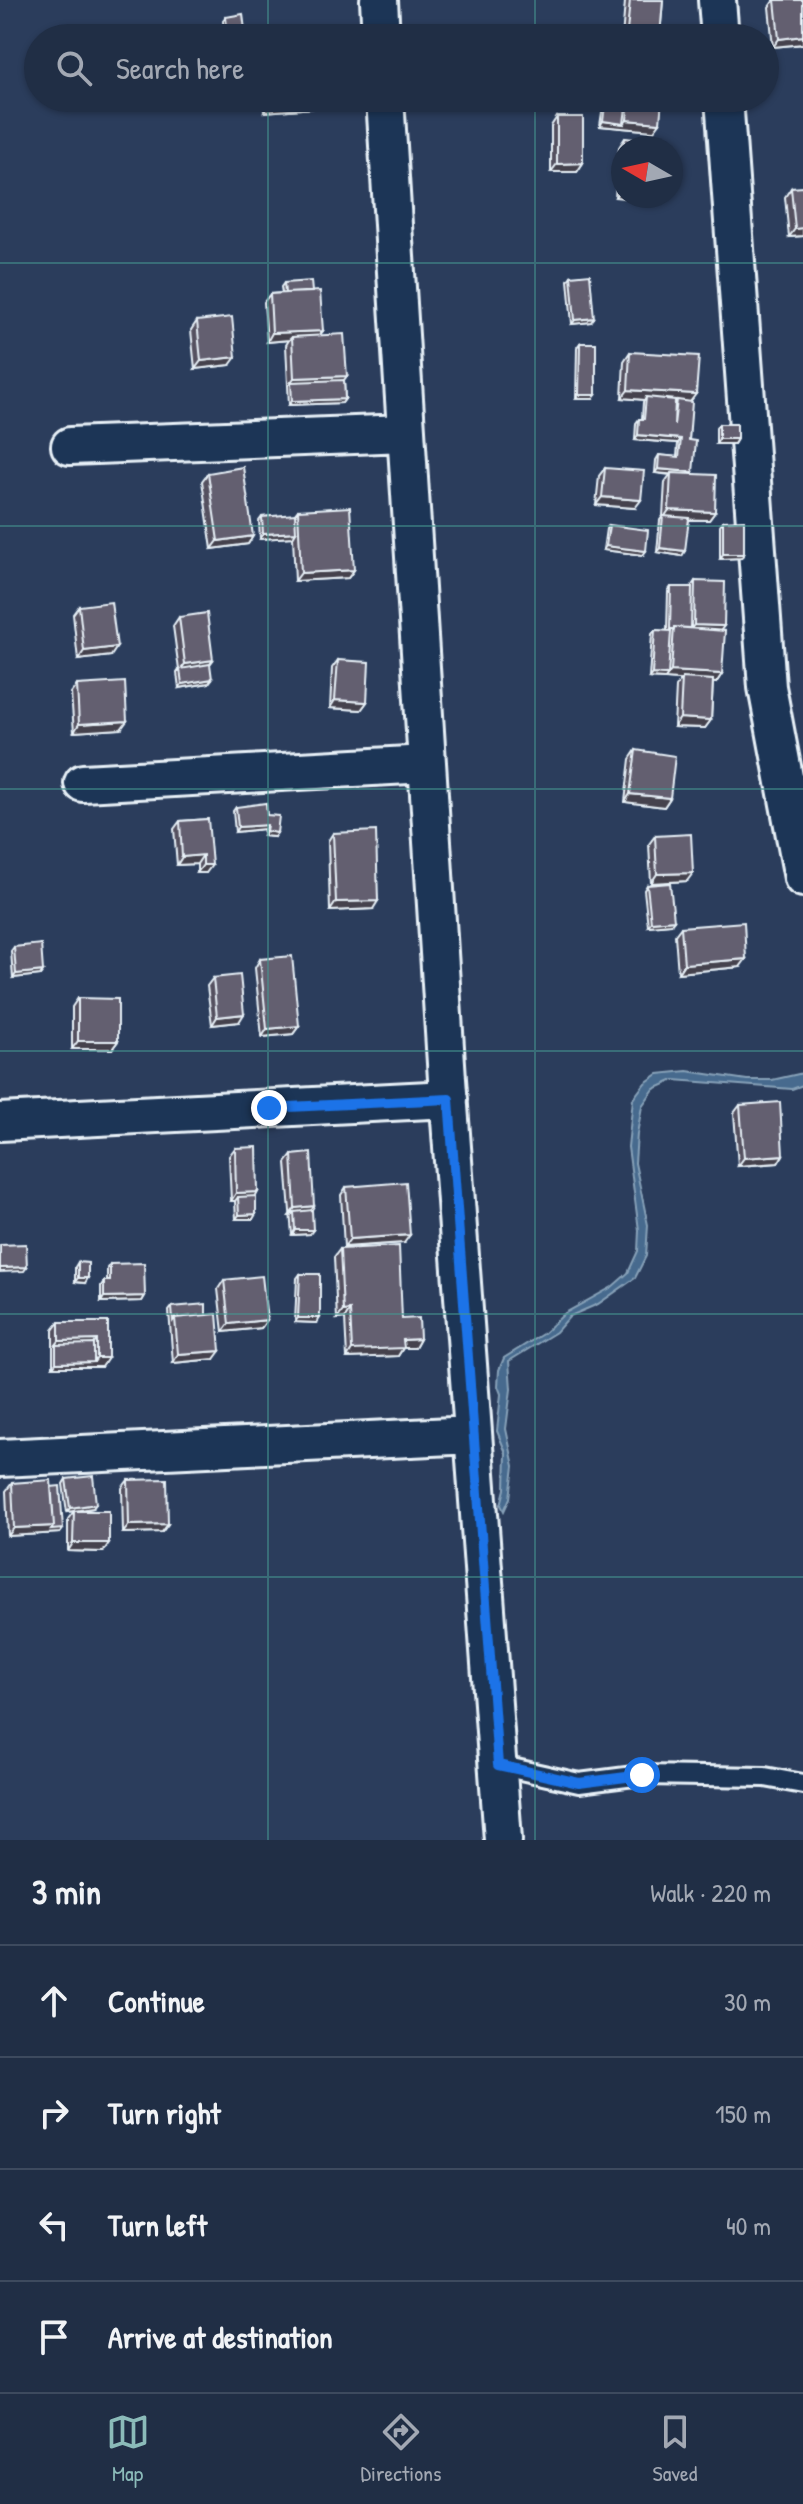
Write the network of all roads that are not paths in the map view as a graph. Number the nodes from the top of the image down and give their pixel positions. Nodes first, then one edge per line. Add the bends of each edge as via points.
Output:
1 (379, 0) edge
2 (717, 0) edge
3 (380, 24) edge
4 (719, 24) edge
5 (386, 112) edge
6 (725, 112) edge
7 (406, 433) junction
8 (70, 446) dead end
9 (427, 764) junction
10 (83, 783) dead end
11 (803, 878) edge
12 (449, 1099) junction
13 (0, 1122) edge
14 (473, 1435) junction
15 (0, 1458) edge
16 (498, 1765) junction
17 (803, 1784) edge
18 (503, 1840) edge

1 - 3 street
2 - 4 street
5 - 7 street
6 - 11 street via 767,687
7 - 8 street
7 - 9 street
9 - 10 street
9 - 12 street
12 - 13 street
12 - 14 street
14 - 15 street
14 - 16 street
16 - 17 lane via 579,1783 642,1775 765,1777
16 - 18 street

